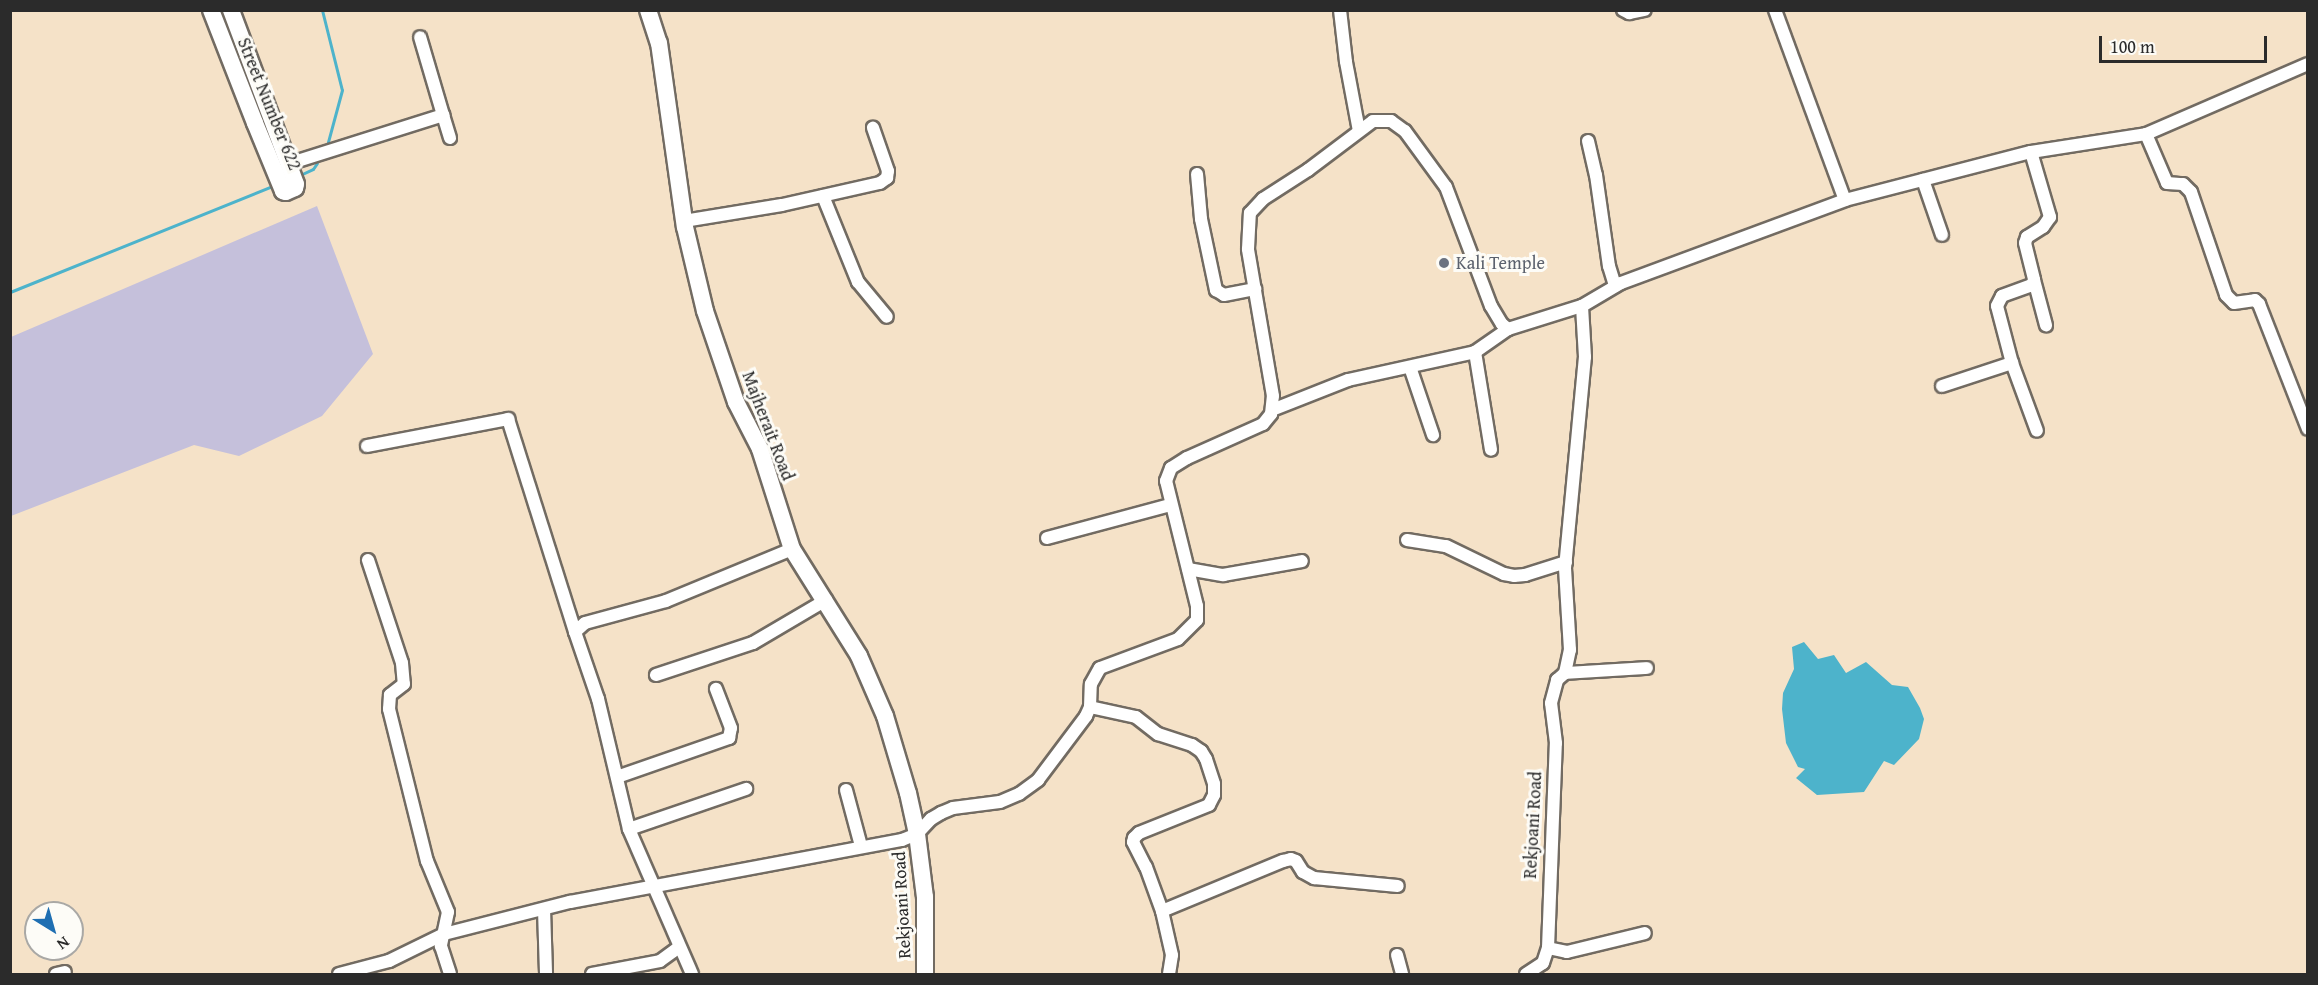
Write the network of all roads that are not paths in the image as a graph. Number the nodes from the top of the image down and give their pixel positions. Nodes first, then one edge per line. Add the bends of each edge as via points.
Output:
1 (211, 10) edge
2 (231, 10) edge
3 (648, 10) edge
4 (1340, 10) edge
5 (1623, 10) edge
6 (1645, 10) edge
7 (1775, 10) edge
8 (420, 37) dead end
9 (2307, 64) edge
10 (254, 70) junction
11 (237, 77) junction
12 (443, 115) junction
13 (873, 128) dead end
14 (1359, 131) junction
15 (2146, 134) junction
16 (450, 138) dead end
17 (1588, 141) dead end
18 (2031, 152) junction
19 (288, 164) junction
20 (1197, 174) dead end
21 (1923, 180) junction
22 (823, 196) junction
23 (1845, 200) junction
24 (684, 221) junction
25 (1942, 235) dead end
26 (2034, 280) junction
27 (1615, 286) junction
28 (1255, 289) junction
29 (1582, 306) junction
30 (887, 317) dead end
31 (2046, 325) dead end
32 (1508, 329) junction
33 (1475, 352) junction
34 (2012, 363) junction
35 (1410, 367) junction
36 (1942, 386) dead end
37 (1272, 410) junction
38 (2307, 429) edge
39 (2037, 431) dead end
40 (1434, 435) dead end
41 (367, 446) dead end
42 (1491, 450) dead end
43 (1170, 504) junction
44 (1047, 538) dead end
45 (1407, 540) dead end
46 (792, 549) junction
47 (368, 560) dead end
48 (1302, 561) dead end
49 (1566, 562) junction
50 (1188, 569) junction
51 (826, 600) junction
52 (575, 632) junction
53 (1647, 668) dead end
54 (1565, 673) junction
55 (656, 675) dead end
56 (716, 689) dead end
57 (1090, 707) junction
58 (617, 777) junction
59 (746, 789) dead end
60 (846, 790) dead end
61 (629, 829) junction
62 (917, 834) junction
63 (861, 846) junction
64 (653, 886) junction
65 (1398, 886) dead end
66 (544, 909) junction
67 (1162, 911) junction
68 (1645, 933) dead end
69 (444, 934) junction
70 (680, 947) junction
71 (1548, 948) junction
72 (1397, 955) dead end
73 (339, 975) edge
74 (450, 975) edge
75 (546, 975) edge
76 (592, 975) edge
77 (692, 975) edge
78 (925, 975) edge
79 (1169, 975) edge
80 (1402, 975) edge
81 (1526, 975) edge

1 - 11 street, Street Number 622
2 - 10 street, Street Number 622
3 - 24 street, Majherait Road via 659,42
4 - 14 street
5 - 6 street
7 - 23 street
8 - 12 street
9 - 15 street
10 - 11 street
10 - 19 street, Street Number 622
11 - 19 street, Street Number 622 via 284,192 296,186
12 - 16 street
12 - 19 street
13 - 22 street via 887,178
14 - 28 street via 1254,206 1248,249
14 - 32 street via 1373,121 1391,121 1416,144 1446,187 1491,306
15 - 18 street
15 - 38 street via 2167,183 2183,184 2191,192 2226,295 2234,303 2255,300 2259,304
17 - 27 street
18 - 21 street
18 - 26 street via 2050,217 2025,243
20 - 28 street via 1201,219 1216,290 1224,295
21 - 23 street
21 - 25 street
22 - 24 street
22 - 30 street via 858,282
23 - 27 street
24 - 46 street, Majherait Road via 705,311 736,402 760,449
26 - 31 street
26 - 34 street via 2028,288 2008,293 1997,301
27 - 29 street
28 - 37 street
29 - 32 street
29 - 49 street, Rekjoani Road via 1585,357
32 - 33 street
33 - 35 street
33 - 42 street
34 - 36 street
34 - 39 street
35 - 37 street via 1348,380
35 - 40 street
37 - 43 street via 1263,424 1171,468 1166,481
41 - 52 street via 508,419
43 - 44 street
43 - 50 street
45 - 49 street via 1446,546 1514,576
46 - 51 street, Majherait Road
46 - 52 street via 666,601 585,624
47 - 69 street via 402,663 404,684 390,695 389,709 427,861 448,912
48 - 50 street via 1223,575
49 - 54 street, Rekjoani Road via 1570,650
50 - 57 street via 1197,606 1197,620 1191,630 1166,645 1100,668 1091,684
51 - 55 street via 753,643
51 - 62 street, Majherait Road via 859,656 885,716
52 - 58 street via 598,699
53 - 54 street
54 - 71 street, Rekjoani Road via 1557,680 1551,703 1556,743
56 - 58 street via 731,728 729,738
57 - 62 street via 1038,780 1019,794 1000,802 941,813
57 - 67 street via 1136,717 1164,737 1192,745 1206,759 1214,784 1209,806 1134,838
58 - 61 street
59 - 61 street
60 - 63 street
61 - 64 street
62 - 63 street
62 - 78 street, Rekjoani Road via 925,897
63 - 64 street
64 - 66 street
64 - 70 street
65 - 67 street via 1314,878 1291,859
66 - 69 street
66 - 75 street
67 - 79 street via 1172,955
68 - 71 street via 1567,952
69 - 73 street via 389,961
69 - 74 street via 441,946
70 - 76 street via 660,961
70 - 77 street
71 - 81 street via 1543,963
72 - 80 street

